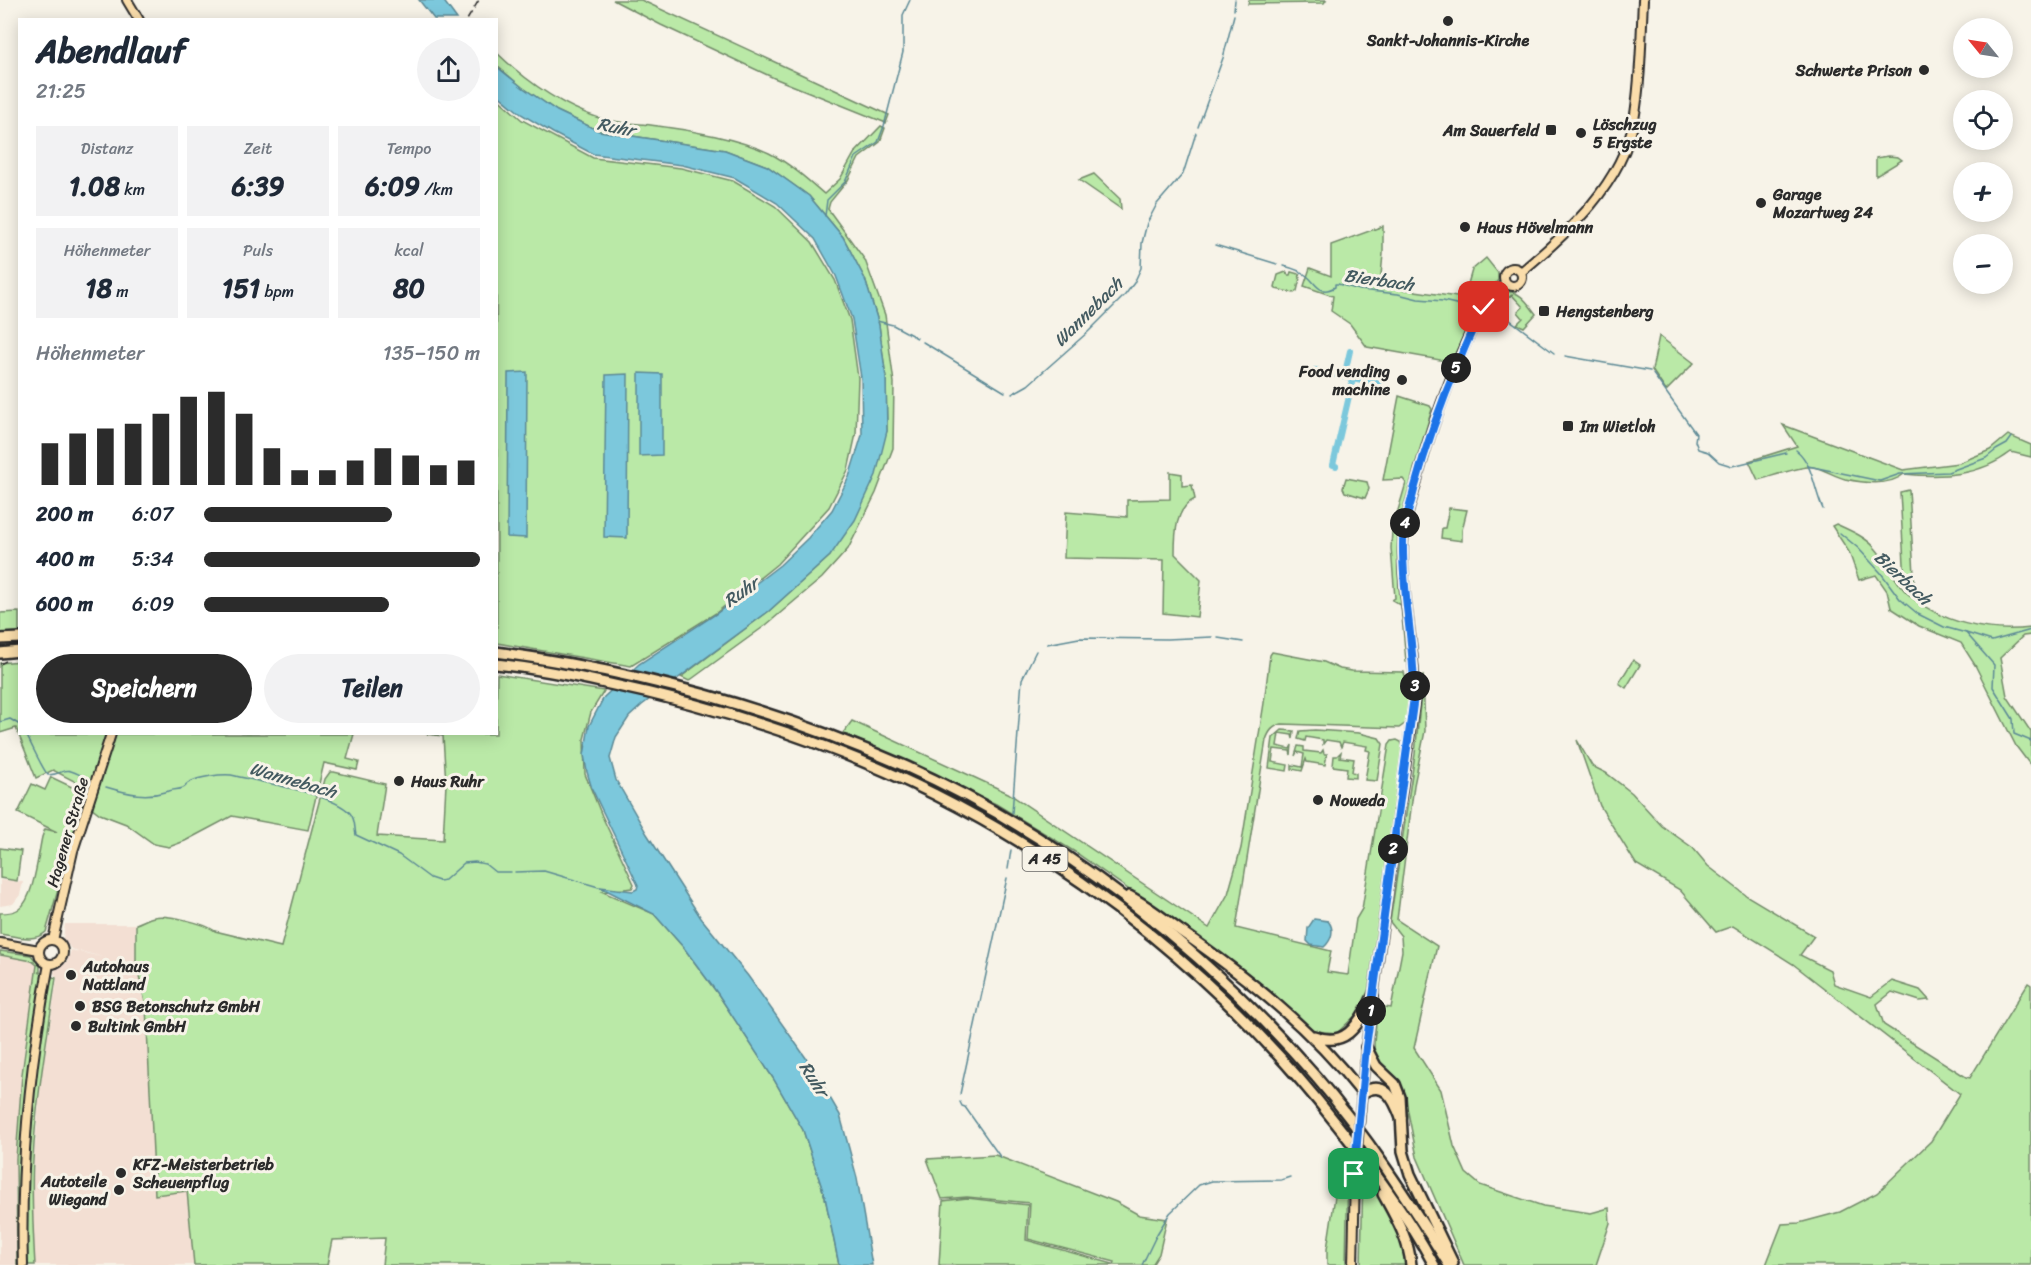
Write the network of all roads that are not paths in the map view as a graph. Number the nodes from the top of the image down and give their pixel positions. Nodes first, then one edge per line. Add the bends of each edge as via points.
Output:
1 (127, 0) edge
2 (1643, 0) edge
3 (138, 18) edge
4 (1521, 272) junction
5 (1505, 283) junction
6 (18, 638) edge
7 (0, 639) edge
8 (18, 651) edge
9 (498, 652) edge
10 (0, 653) edge
11 (498, 664) edge
12 (111, 735) edge
13 (1081, 867) junction
14 (53, 940) junction
15 (0, 943) edge
16 (39, 950) junction
17 (49, 964) junction
18 (1373, 997) junction
19 (1305, 1030) junction
20 (1366, 1047) junction
21 (1362, 1093) junction
22 (1401, 1118) junction
23 (1364, 1158) junction
24 (23, 1265) edge
25 (1353, 1265) edge
26 (1411, 1265) edge
27 (1434, 1265) edge
28 (1451, 1265) edge

1 - 3 main road
2 - 4 main road via 1637,101 1626,147 1584,213
4 - 5 main road via 1519,285 1510,287
4 - 5 main road via 1507,270
5 - 18 main road via 1478,316 1445,394 1405,524 1404,565 1415,669 1414,697
6 - 7 highway
8 - 10 highway
9 - 13 highway, A 45 via 686,690 841,740 962,795
11 - 23 highway, A 45 via 685,701 752,721 837,751 964,810 1053,864 1133,921 1215,991 1308,1088
12 - 14 main road, Hagener Straße via 68,872
13 - 19 highway via 1204,947
13 - 28 highway, A 45 via 1178,941 1275,1032 1372,1148
14 - 16 main road via 45,942
14 - 17 main road via 62,946 63,953 57,963
15 - 16 main road
16 - 17 main road via 42,961
17 - 24 main road via 36,1035 26,1130
18 - 19 highway via 1359,1023 1345,1036 1324,1039
18 - 20 main road
19 - 21 highway
20 - 21 main road
20 - 22 highway via 1376,1066 1395,1084
21 - 22 highway via 1377,1088 1388,1092
21 - 25 main road, bridge via 1354,1174
22 - 28 highway via 1403,1151 1410,1174
23 - 26 highway via 1400,1225
23 - 27 highway, A 45

